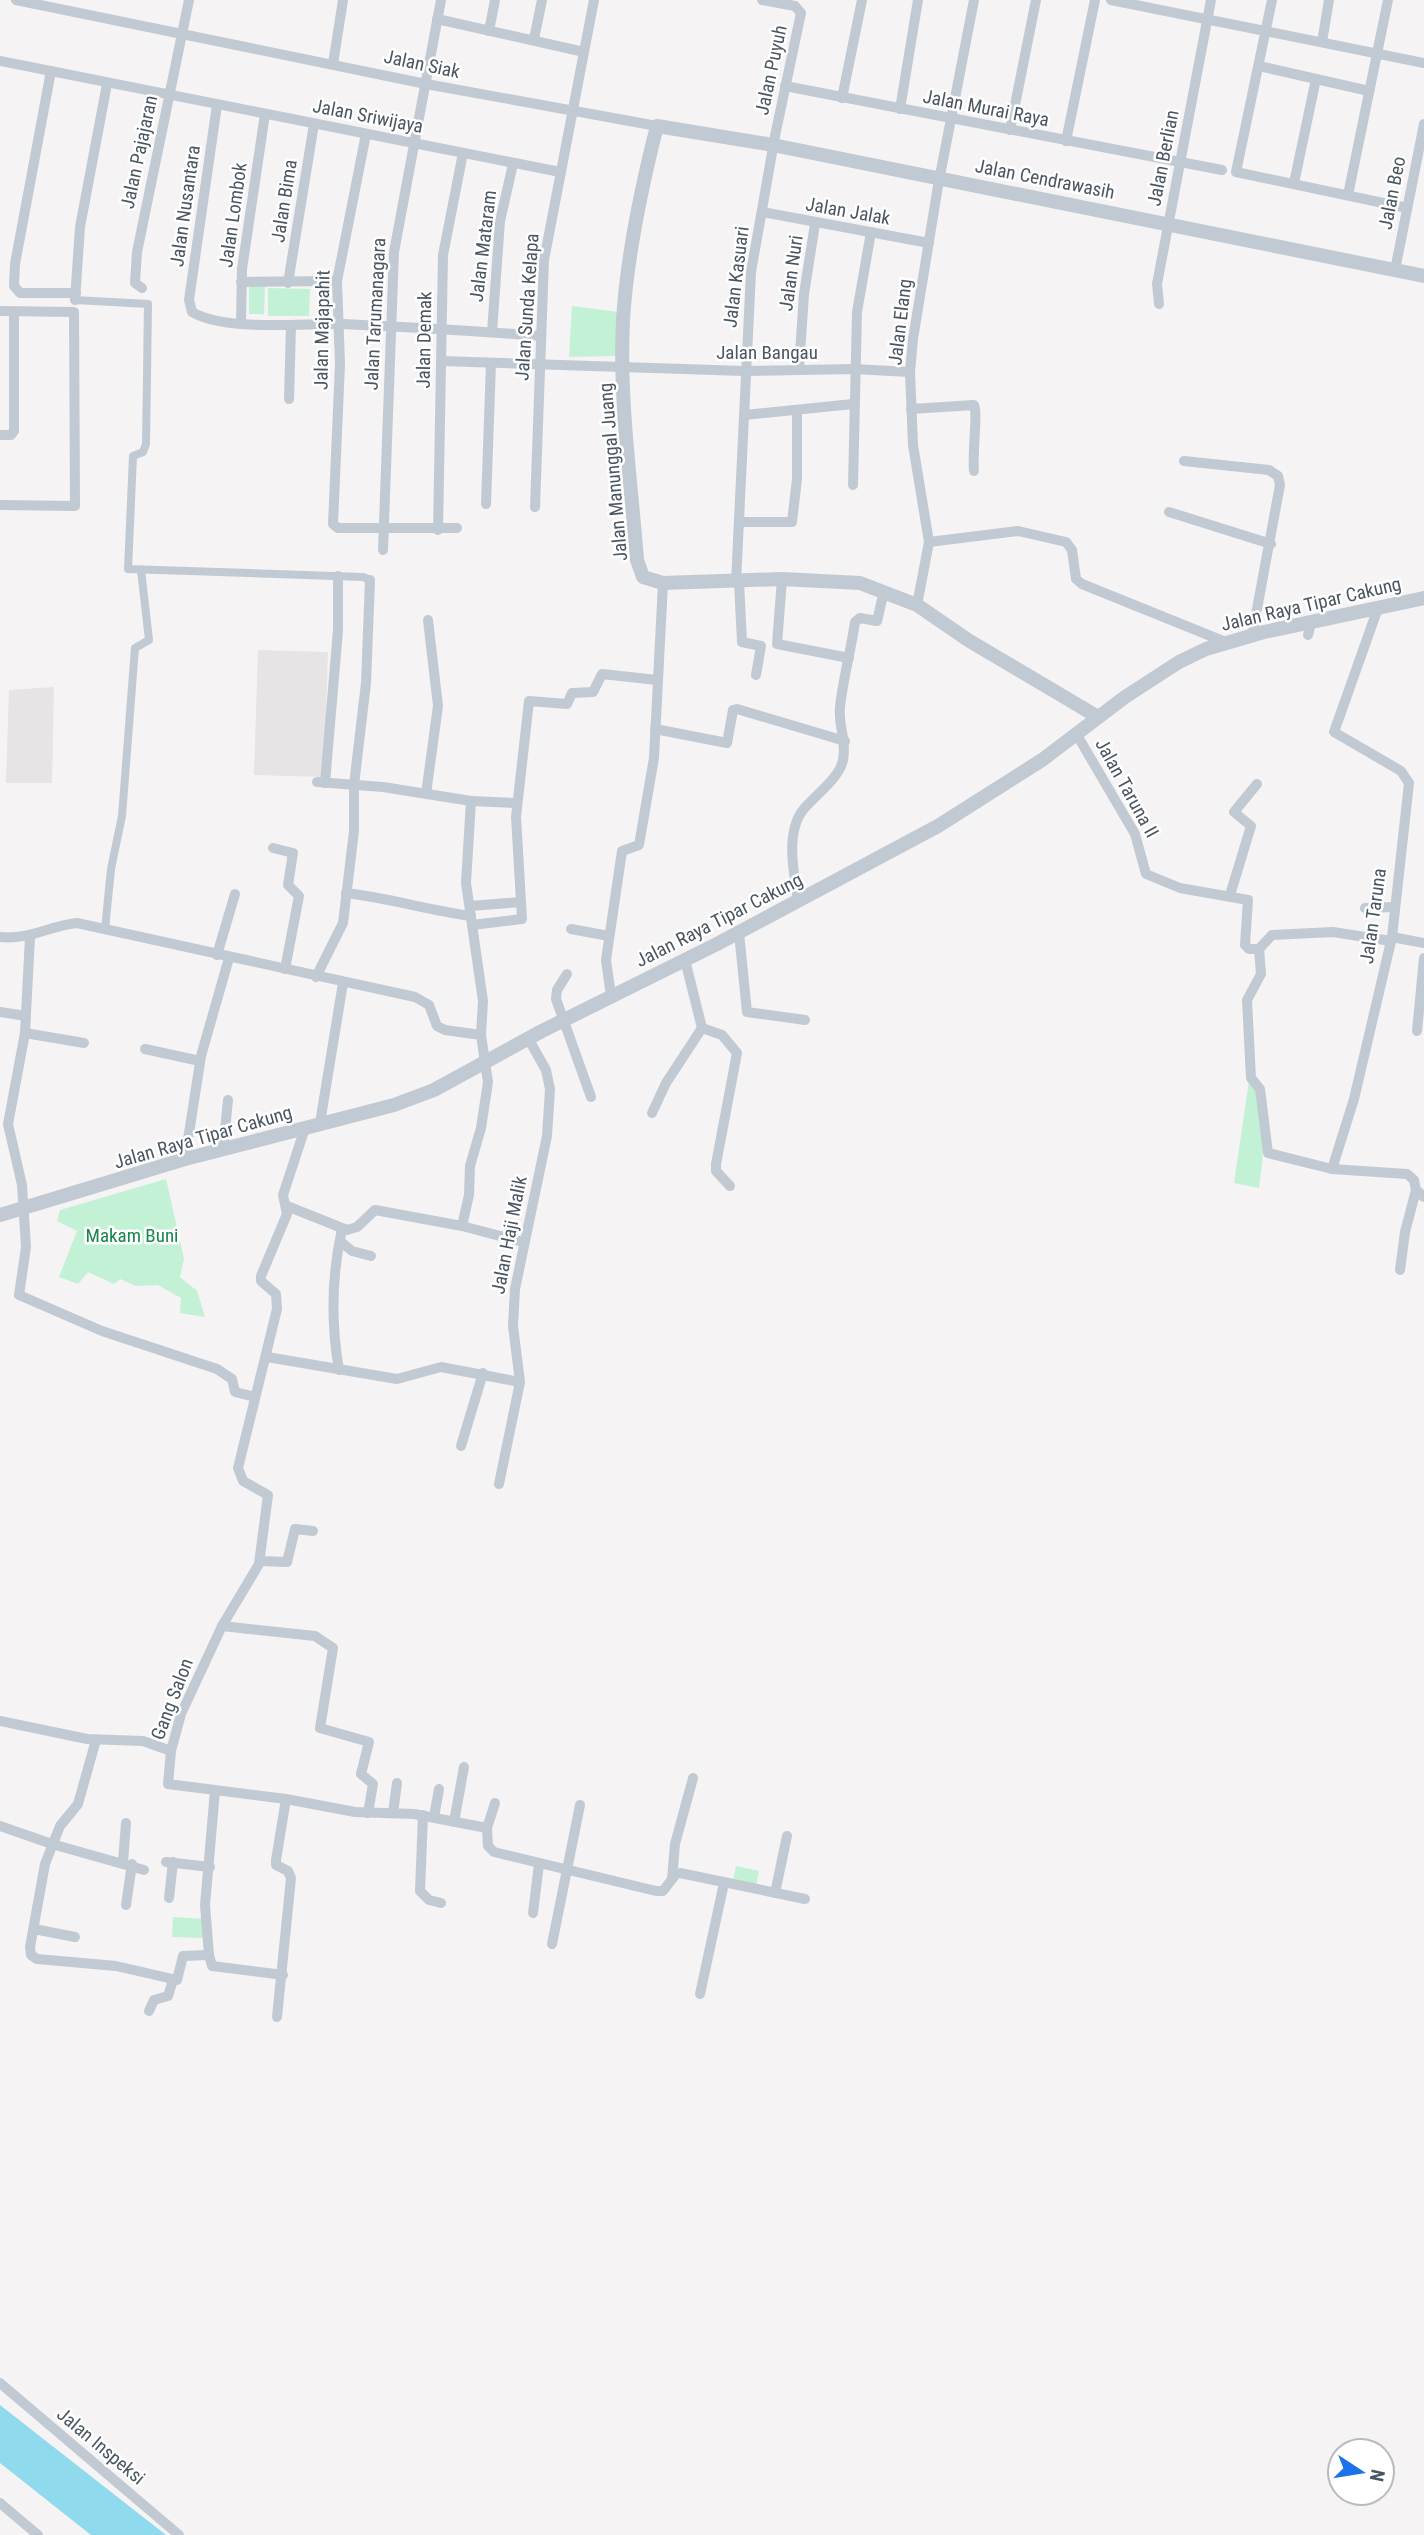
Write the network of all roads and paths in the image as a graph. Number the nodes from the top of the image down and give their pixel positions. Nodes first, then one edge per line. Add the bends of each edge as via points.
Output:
1 (16, 0) edge
2 (189, 0) edge
3 (441, 0) edge
4 (495, 0) edge
5 (542, 0) edge
6 (594, 0) edge
7 (762, 0) edge
8 (862, 0) edge
9 (919, 0) edge
10 (974, 0) edge
11 (1036, 0) edge
12 (1095, 0) edge
13 (1111, 0) edge
14 (1212, 0) edge
15 (1272, 0) edge
16 (1329, 0) edge
17 (1388, 0) edge
18 (339, 1) edge
19 (1150, 4) edge
20 (1208, 18) junction
21 (437, 19) junction
22 (489, 31) junction
23 (1266, 31) junction
24 (182, 34) junction
25 (534, 39) junction
26 (1322, 41) junction
27 (584, 52) junction
28 (1377, 52) junction
29 (0, 61) edge
30 (1424, 63) edge
31 (333, 64) junction
32 (1259, 65) junction
33 (51, 71) junction
34 (1316, 79) junction
35 (107, 84) junction
36 (426, 84) junction
37 (785, 86) junction
38 (1369, 91) junction
39 (169, 96) junction
40 (842, 99) junction
41 (217, 105) junction
42 (900, 109) junction
43 (572, 111) junction
44 (265, 114) junction
45 (950, 117) junction
46 (314, 124) junction
47 (1424, 124) edge
48 (657, 126) junction
49 (1010, 130) junction
50 (366, 134) junction
51 (1066, 141) junction
52 (414, 143) junction
53 (773, 145) junction
54 (463, 153) junction
55 (1180, 161) junction
56 (513, 164) junction
57 (1223, 170) dead end
58 (560, 172) junction
59 (939, 178) junction
60 (1294, 183) junction
61 (1348, 195) junction
62 (1407, 208) junction
63 (762, 212) junction
64 (1168, 223) junction
65 (815, 224) junction
66 (871, 232) junction
67 (929, 243) junction
68 (1395, 270) junction
69 (1424, 276) edge
70 (337, 281) junction
71 (241, 282) junction
72 (288, 283) junction
73 (142, 288) dead end
74 (75, 297) junction
75 (1159, 303) dead end
76 (0, 311) edge
77 (14, 312) junction
78 (241, 323) junction
79 (338, 324) junction
80 (291, 325) junction
81 (390, 327) junction
82 (442, 329) junction
83 (492, 332) junction
84 (541, 336) junction
85 (441, 361) junction
86 (491, 363) junction
87 (540, 365) junction
88 (623, 366) junction
89 (799, 369) junction
90 (854, 369) junction
91 (744, 371) junction
92 (910, 372) junction
93 (289, 399) dead end
94 (853, 404) junction
95 (912, 410) junction
96 (796, 411) junction
97 (744, 415) junction
98 (0, 435) edge
99 (1184, 461) dead end
100 (974, 471) dead end
101 (853, 485) dead end
102 (486, 503) dead end
103 (0, 505) edge
104 (535, 507) dead end
105 (1169, 512) dead end
106 (739, 522) junction
107 (457, 528) dead end
108 (384, 529) junction
109 (438, 530) junction
110 (929, 542) junction
111 (1271, 544) junction
112 (383, 550) dead end
113 (141, 570) junction
114 (338, 576) junction
115 (782, 579) junction
116 (370, 580) joint
117 (738, 582) junction
118 (663, 583) junction
119 (884, 591) junction
120 (1424, 598) edge
121 (917, 605) junction
122 (1378, 608) junction
123 (428, 620) dead end
124 (1312, 620) junction
125 (1308, 635) dead end
126 (1252, 636) junction
127 (1228, 643) junction
128 (849, 658) junction
129 (757, 675) dead end
130 (657, 680) junction
131 (1098, 717) junction
132 (655, 729) junction
133 (1077, 735) junction
134 (845, 741) junction
135 (1257, 783) dead end
136 (354, 785) junction
137 (426, 794) junction
138 (471, 801) junction
139 (516, 803) junction
140 (273, 848) dead end
141 (346, 892) junction
142 (235, 894) dead end
143 (1230, 895) junction
144 (798, 900) junction
145 (521, 902) junction
146 (1394, 907) junction
147 (1365, 908) dead end
148 (471, 916) junction
149 (105, 929) junction
150 (571, 929) dead end
151 (739, 933) junction
152 (609, 936) junction
153 (0, 937) edge
154 (30, 937) junction
155 (1391, 939) junction
156 (1424, 943) edge
157 (1259, 949) junction
158 (217, 956) junction
159 (229, 958) junction
160 (1424, 958) edge
161 (685, 960) junction
162 (285, 968) junction
163 (567, 974) dead end
164 (316, 976) junction
165 (343, 983) junction
166 (611, 996) junction
167 (0, 1012) edge
168 (26, 1016) junction
169 (564, 1020) junction
170 (805, 1020) dead end
171 (702, 1028) junction
172 (1416, 1031) dead end
173 (24, 1033) junction
174 (481, 1035) junction
175 (528, 1038) junction
176 (85, 1043) dead end
177 (145, 1049) dead end
178 (200, 1061) junction
179 (485, 1063) junction
180 (591, 1097) dead end
181 (228, 1100) dead end
182 (652, 1113) dead end
183 (4, 1117) edge
184 (320, 1123) junction
185 (305, 1128) junction
186 (223, 1150) junction
187 (186, 1159) junction
188 (1332, 1169) junction
189 (730, 1186) dead end
190 (1420, 1193) edge
191 (287, 1206) junction
192 (23, 1209) junction
193 (0, 1215) edge
194 (462, 1226) junction
195 (341, 1235) junction
196 (523, 1242) junction
197 (371, 1256) dead end
198 (1400, 1270) dead end
199 (267, 1357) junction
200 (339, 1370) junction
201 (483, 1373) junction
202 (520, 1382) junction
203 (255, 1397) junction
204 (461, 1446) dead end
205 (499, 1484) dead end
206 (313, 1531) dead end
207 (260, 1561) junction
208 (222, 1626) junction
209 (0, 1721) edge
210 (96, 1741) junction
211 (170, 1751) junction
212 (464, 1767) dead end
213 (693, 1778) dead end
214 (397, 1783) dead end
215 (439, 1789) dead end
216 (215, 1791) junction
217 (286, 1799) junction
218 (495, 1803) dead end
219 (580, 1805) dead end
220 (368, 1813) junction
221 (393, 1813) junction
222 (428, 1816) junction
223 (454, 1822) junction
224 (126, 1824) dead end
225 (0, 1826) edge
226 (487, 1828) junction
227 (787, 1836) dead end
228 (52, 1844) junction
229 (127, 1863) junction
230 (539, 1864) junction
231 (209, 1867) junction
232 (144, 1870) dead end
233 (567, 1871) junction
234 (672, 1879) junction
235 (724, 1883) junction
236 (775, 1893) junction
237 (169, 1898) dead end
238 (805, 1899) dead end
239 (441, 1903) dead end
240 (126, 1905) dead end
241 (533, 1913) dead end
242 (34, 1929) junction
243 (75, 1937) dead end
244 (552, 1944) dead end
245 (209, 1955) junction
246 (283, 1975) junction
247 (173, 1980) junction
248 (700, 1994) dead end
249 (149, 2011) dead end
250 (277, 2017) dead end
251 (0, 2383) edge
252 (0, 2503) edge
253 (38, 2535) edge
254 (179, 2535) edge

1 - 24 street, Jalan Siak
2 - 24 street
3 - 21 street, Jalan Tarumanagara
4 - 22 street
5 - 25 street
6 - 27 street, Jalan Sunda Kelapa
7 - 37 street, Jalan Puyuh via 794,6 801,13
8 - 40 street
9 - 42 street
10 - 45 street, Jalan Elang
11 - 49 street
12 - 51 street
13 - 19 street
14 - 20 street, Jalan Berlian
15 - 23 street
16 - 26 street
17 - 28 street
18 - 31 street
19 - 20 street
20 - 23 street
20 - 55 street, Jalan Berlian
21 - 22 street
21 - 36 street, Jalan Tarumanagara
22 - 25 street
23 - 26 street
23 - 32 street
24 - 31 street, Jalan Siak
24 - 39 street, Jalan Pajajaran
25 - 27 street
26 - 28 street
27 - 43 street, Jalan Sunda Kelapa
28 - 30 street
28 - 38 street
29 - 33 street, Jalan Sriwijaya
31 - 36 street, Jalan Siak
32 - 34 street
32 - 60 street via 1236,172
33 - 35 street, Jalan Sriwijaya
33 - 74 street via 14,286 20,293
34 - 38 street
34 - 60 street
35 - 39 street, Jalan Sriwijaya
35 - 74 street via 80,227
36 - 43 street, Jalan Siak
36 - 52 street, Jalan Tarumanagara
37 - 40 street, Jalan Murai Raya
37 - 53 street, Jalan Puyuh
38 - 61 street
39 - 41 street, Jalan Sriwijaya
39 - 73 street, Jalan Pajajaran via 135,277
40 - 42 street, Jalan Murai Raya
41 - 44 street, Jalan Sriwijaya
41 - 78 street, Jalan Nusantara via 189,300 192,312
42 - 45 street, Jalan Murai Raya
43 - 48 street, Jalan Siak
43 - 58 street, Jalan Sunda Kelapa
44 - 46 street, Jalan Sriwijaya
44 - 71 street, Jalan Lombok
45 - 49 street, Jalan Murai Raya
45 - 59 street, Jalan Elang
46 - 50 street, Jalan Sriwijaya
46 - 72 street, Jalan Bima
47 - 62 street, Jalan Beo
48 - 53 street, Jalan Cendrawasih
48 - 88 street, Jalan Manunggal Juang via 630,255
49 - 51 street, Jalan Murai Raya
50 - 52 street, Jalan Sriwijaya
50 - 70 street, Jalan Majapahit
51 - 55 street, Jalan Murai Raya
52 - 54 street, Jalan Sriwijaya
52 - 81 street, Jalan Tarumanagara via 394,252
53 - 59 street, Jalan Cendrawasih
53 - 63 street, Jalan Kasuari
54 - 56 street, Jalan Sriwijaya
54 - 82 street, Jalan Demak via 443,255
55 - 57 street, Jalan Murai Raya
55 - 64 street, Jalan Berlian
56 - 58 street, Jalan Sriwijaya
56 - 83 street, Jalan Mataram via 500,221
58 - 84 street, Jalan Sunda Kelapa via 544,260
59 - 64 street, Jalan Cendrawasih
59 - 67 street, Jalan Elang
60 - 61 street
61 - 62 street
62 - 68 street, Jalan Beo
63 - 65 street, Jalan Jalak
63 - 91 street, Jalan Kasuari via 751,272
64 - 68 street, Jalan Cendrawasih
64 - 75 street, Jalan Berlian via 1156,289
65 - 66 street, Jalan Jalak
65 - 89 street, Jalan Nuri
66 - 67 street, Jalan Jalak
66 - 90 street via 857,312
67 - 92 street, Jalan Elang
68 - 69 street, Jalan Cendrawasih
70 - 72 street
70 - 79 street, Jalan Majapahit
71 - 72 street
71 - 78 street, Jalan Lombok
74 - 113 street via 148,304 146,444 143,452 133,456 128,565 131,571
76 - 77 street
77 - 98 street via 14,431
77 - 103 street via 74,312 75,506
78 - 80 street
79 - 80 street
79 - 81 street
79 - 108 street, Jalan Majapahit via 333,519 336,527
80 - 93 street
81 - 82 street
81 - 108 street, Jalan Tarumanagara
82 - 83 street
82 - 85 street, Jalan Demak
83 - 84 street
84 - 87 street, Jalan Sunda Kelapa
85 - 86 street, Jalan Bangau
85 - 109 street, Jalan Demak
86 - 87 street, Jalan Bangau
86 - 102 street
87 - 88 street, Jalan Bangau
87 - 104 street, Jalan Sunda Kelapa
88 - 91 street, Jalan Bangau
88 - 118 street, Jalan Manunggal Juang via 637,560 643,577
89 - 90 street, Jalan Bangau
89 - 91 street, Jalan Bangau
90 - 92 street, Jalan Bangau
90 - 94 street
91 - 97 street, Jalan Kasuari
92 - 95 street, Jalan Elang
94 - 96 street
94 - 101 street
95 - 100 street via 974,405
95 - 110 street, Jalan Elang
96 - 97 street
96 - 106 street via 792,522
97 - 106 street, Jalan Kasuari
99 - 111 street via 1274,472 1280,485
105 - 111 street
106 - 117 street, Jalan Kasuari
107 - 109 street
108 - 109 street
108 - 112 street, Jalan Tarumanagara
110 - 121 street
110 - 127 street via 1018,531 1066,542 1072,550 1076,579 1082,584
111 - 126 street
113 - 114 street
113 - 149 street via 149,640 135,648 122,816
114 - 116 street
114 - 136 street via 338,630 321,782
115 - 117 street
115 - 119 street via 847,580
115 - 128 street via 778,645
116 - 136 street via 366,684
117 - 118 street
117 - 129 street, Jalan Kasuari via 742,642 761,646
118 - 130 street
119 - 121 street
119 - 128 street via 877,621 860,618 855,622
120 - 122 street, Jalan Raya Tipar Cakung
121 - 131 street
122 - 124 street, Jalan Raya Tipar Cakung
122 - 146 street, Jalan Taruna via 1334,728 1338,736 1407,776
123 - 137 street via 438,706
124 - 125 street
124 - 126 street, Jalan Raya Tipar Cakung
126 - 127 street, Jalan Raya Tipar Cakung
127 - 131 street, Jalan Raya Tipar Cakung via 1179,662
128 - 134 street via 839,718
130 - 132 street
130 - 139 street via 602,674 593,692 574,692 566,704 529,701
131 - 133 street, Jalan Raya Tipar Cakung
132 - 134 street via 727,743 733,710 737,709
132 - 152 street via 646,815 638,847 622,851
133 - 143 street, Jalan Taruna II via 1135,834 1146,874 1180,888
133 - 144 street, Jalan Raya Tipar Cakung via 938,826
134 - 144 street via 842,763 804,809 796,828 793,860
135 - 143 street via 1234,812 1251,823
136 - 137 street
136 - 141 street
137 - 138 street
138 - 139 street
138 - 148 street via 466,883
139 - 145 street
140 - 162 street via 293,853 288,885 299,896
141 - 148 street
141 - 164 street via 340,933
142 - 158 street
143 - 157 street via 1248,900 1245,944
144 - 151 street, Jalan Raya Tipar Cakung
145 - 148 street
145 - 148 street via 520,922
146 - 147 street
146 - 155 street, Jalan Taruna
148 - 174 street via 483,1002
149 - 154 street via 77,923 51,926
149 - 158 street
150 - 152 street
151 - 161 street, Jalan Raya Tipar Cakung
151 - 170 street via 747,1012
152 - 166 street via 606,966
153 - 154 street
154 - 168 street
155 - 156 street
155 - 157 street via 1333,932 1272,934
155 - 188 street, Jalan Taruna via 1354,1099
157 - 188 street via 1261,974 1247,1000 1251,1077 1260,1089 1268,1153
158 - 159 street
159 - 162 street
159 - 178 street
160 - 172 street
161 - 166 street, Jalan Raya Tipar Cakung
161 - 171 street
162 - 164 street
163 - 169 street via 555,994
164 - 165 street
165 - 174 street via 421,999 429,1005 437,1026
165 - 184 street
166 - 169 street, Jalan Raya Tipar Cakung
167 - 168 street
168 - 173 street
169 - 175 street, Jalan Raya Tipar Cakung
169 - 180 street
171 - 182 street
171 - 189 street via 722,1035 737,1053 716,1164 716,1171
173 - 176 street
173 - 183 street
174 - 179 street
175 - 179 street, Jalan Raya Tipar Cakung
175 - 196 street, Jalan Haji Malik via 546,1070 550,1089 547,1136
177 - 178 street
178 - 187 street
179 - 184 street, Jalan Raya Tipar Cakung via 435,1090 394,1105
179 - 194 street via 486,1096
181 - 186 street
183 - 192 street via 21,1173
184 - 185 street, Jalan Raya Tipar Cakung
185 - 186 street, Jalan Raya Tipar Cakung
185 - 191 street, Gang Salon via 283,1195
186 - 187 street, Jalan Raya Tipar Cakung
187 - 192 street, Jalan Raya Tipar Cakung
188 - 190 street via 1406,1174 1415,1180
190 - 198 street via 1405,1232
191 - 195 street
191 - 199 street, Gang Salon via 261,1276 277,1297
192 - 193 street, Jalan Raya Tipar Cakung
192 - 203 street via 26,1250 18,1292 21,1297 102,1331 217,1369 232,1379 235,1392
194 - 195 street via 376,1210
194 - 196 street
195 - 197 street via 352,1251
195 - 200 street via 333,1340
196 - 202 street, Jalan Haji Malik via 513,1312
199 - 200 street
199 - 203 street, Gang Salon
200 - 201 street via 400,1380 441,1367
201 - 202 street
201 - 204 street
202 - 205 street, Jalan Haji Malik
203 - 207 street, Gang Salon via 238,1468 243,1481 268,1495
206 - 207 street via 295,1529 287,1562
207 - 208 street, Gang Salon
208 - 211 street, Gang Salon via 181,1714
208 - 220 street via 315,1636 333,1648 320,1728 369,1742 361,1774 373,1784
209 - 210 street
210 - 211 street via 133,1739
210 - 228 street via 78,1804
211 - 216 street, Gang Salon via 168,1784
212 - 223 street
213 - 234 street via 675,1844
214 - 221 street
215 - 222 street
216 - 217 street, Gang Salon
216 - 231 street
217 - 220 street, Gang Salon
217 - 246 street via 276,1860 291,1878
218 - 226 street
219 - 233 street
220 - 221 street, Gang Salon
221 - 222 street, Gang Salon
222 - 223 street, Gang Salon
222 - 239 street via 420,1891
223 - 226 street, Gang Salon
224 - 229 street
225 - 228 street
226 - 230 street via 491,1850
227 - 236 street
228 - 229 street
228 - 242 street
229 - 232 street
229 - 240 street
230 - 233 street
230 - 241 street
231 - 237 street via 169,1862
231 - 245 street via 205,1905
233 - 234 street via 656,1891
233 - 244 street
234 - 235 street via 680,1872
235 - 236 street
235 - 248 street
236 - 238 street
242 - 243 street
242 - 247 street via 30,1947 37,1959 116,1966
245 - 246 street via 212,1966
245 - 247 street via 183,1956 179,1978
246 - 250 street
247 - 249 street via 166,1998 154,2000
251 - 254 street, Jalan Inspeksi
252 - 253 street

